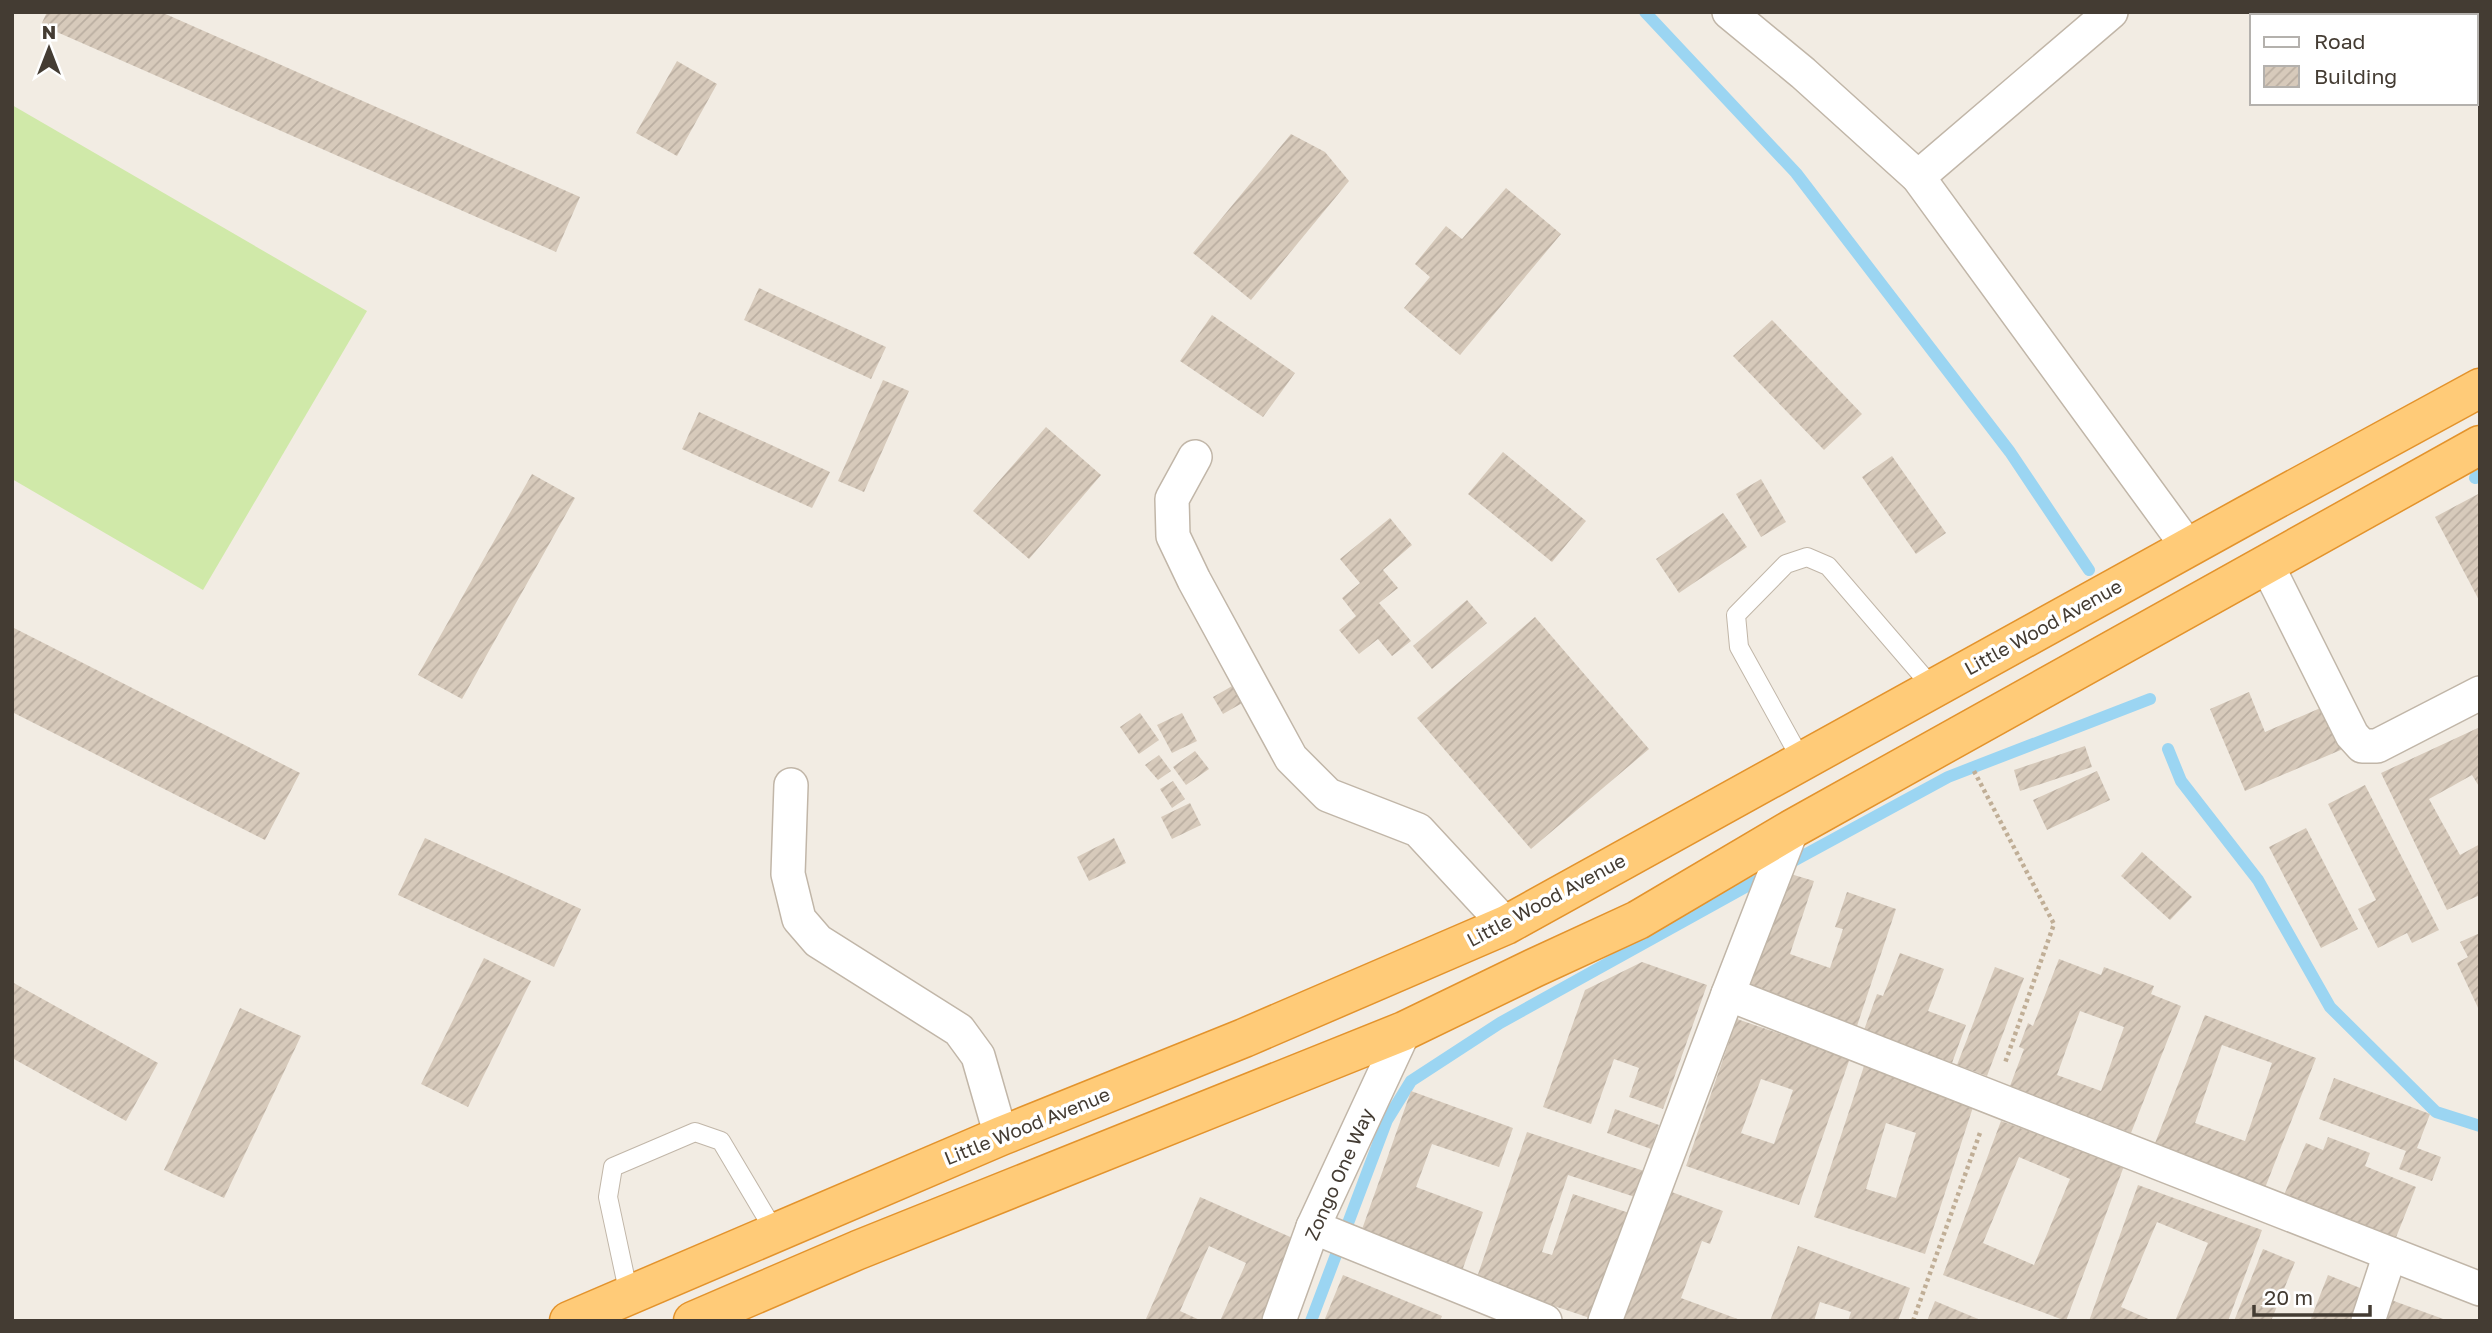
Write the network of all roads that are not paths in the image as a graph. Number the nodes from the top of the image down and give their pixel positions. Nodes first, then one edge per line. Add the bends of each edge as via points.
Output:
1 (1729, 12) edge
2 (2111, 12) edge
3 (1918, 177) junction
4 (2480, 388) edge
5 (2480, 445) edge
6 (1195, 457) dead end
7 (2188, 547) junction
8 (2267, 565) junction
9 (1933, 688) junction
10 (2480, 693) edge
11 (1802, 761) junction
12 (791, 785) dead end
13 (1792, 829) junction
14 (1506, 925) junction
15 (1728, 994) junction
16 (1404, 1031) junction
17 (1001, 1136) junction
18 (1313, 1227) junction
19 (775, 1232) junction
20 (2390, 1254) junction
21 (2480, 1289) edge
22 (629, 1295) junction
23 (569, 1321) edge
24 (693, 1321) edge
25 (1279, 1321) edge
26 (1545, 1321) edge
27 (1605, 1321) edge
28 (2368, 1321) edge

1 - 3 street
2 - 3 street
3 - 7 street
4 - 7 highway, Little Wood Avenue
5 - 8 highway
6 - 14 street via 1172,499 1173,536 1292,758 1328,795 1418,830
7 - 9 highway, Little Wood Avenue
8 - 10 street via 2352,735 2362,746 2377,747
8 - 13 highway
9 - 11 highway, Little Wood Avenue
9 - 11 lane via 1828,566 1807,557 1786,564 1736,615 1738,648
11 - 14 highway, Little Wood Avenue
12 - 17 street via 788,874 799,919 818,941 958,1030 978,1056
13 - 15 street
13 - 16 highway via 1638,920
14 - 17 highway, Little Wood Avenue
15 - 20 street
15 - 27 street
16 - 18 street, Zongo One Way
16 - 24 highway
17 - 19 highway, Little Wood Avenue
18 - 25 street, Zongo One Way
18 - 26 street
19 - 22 highway, Little Wood Avenue
19 - 22 lane via 721,1141 695,1132 625,1162 614,1167 608,1198
20 - 21 street
20 - 28 street
22 - 23 highway, Little Wood Avenue

